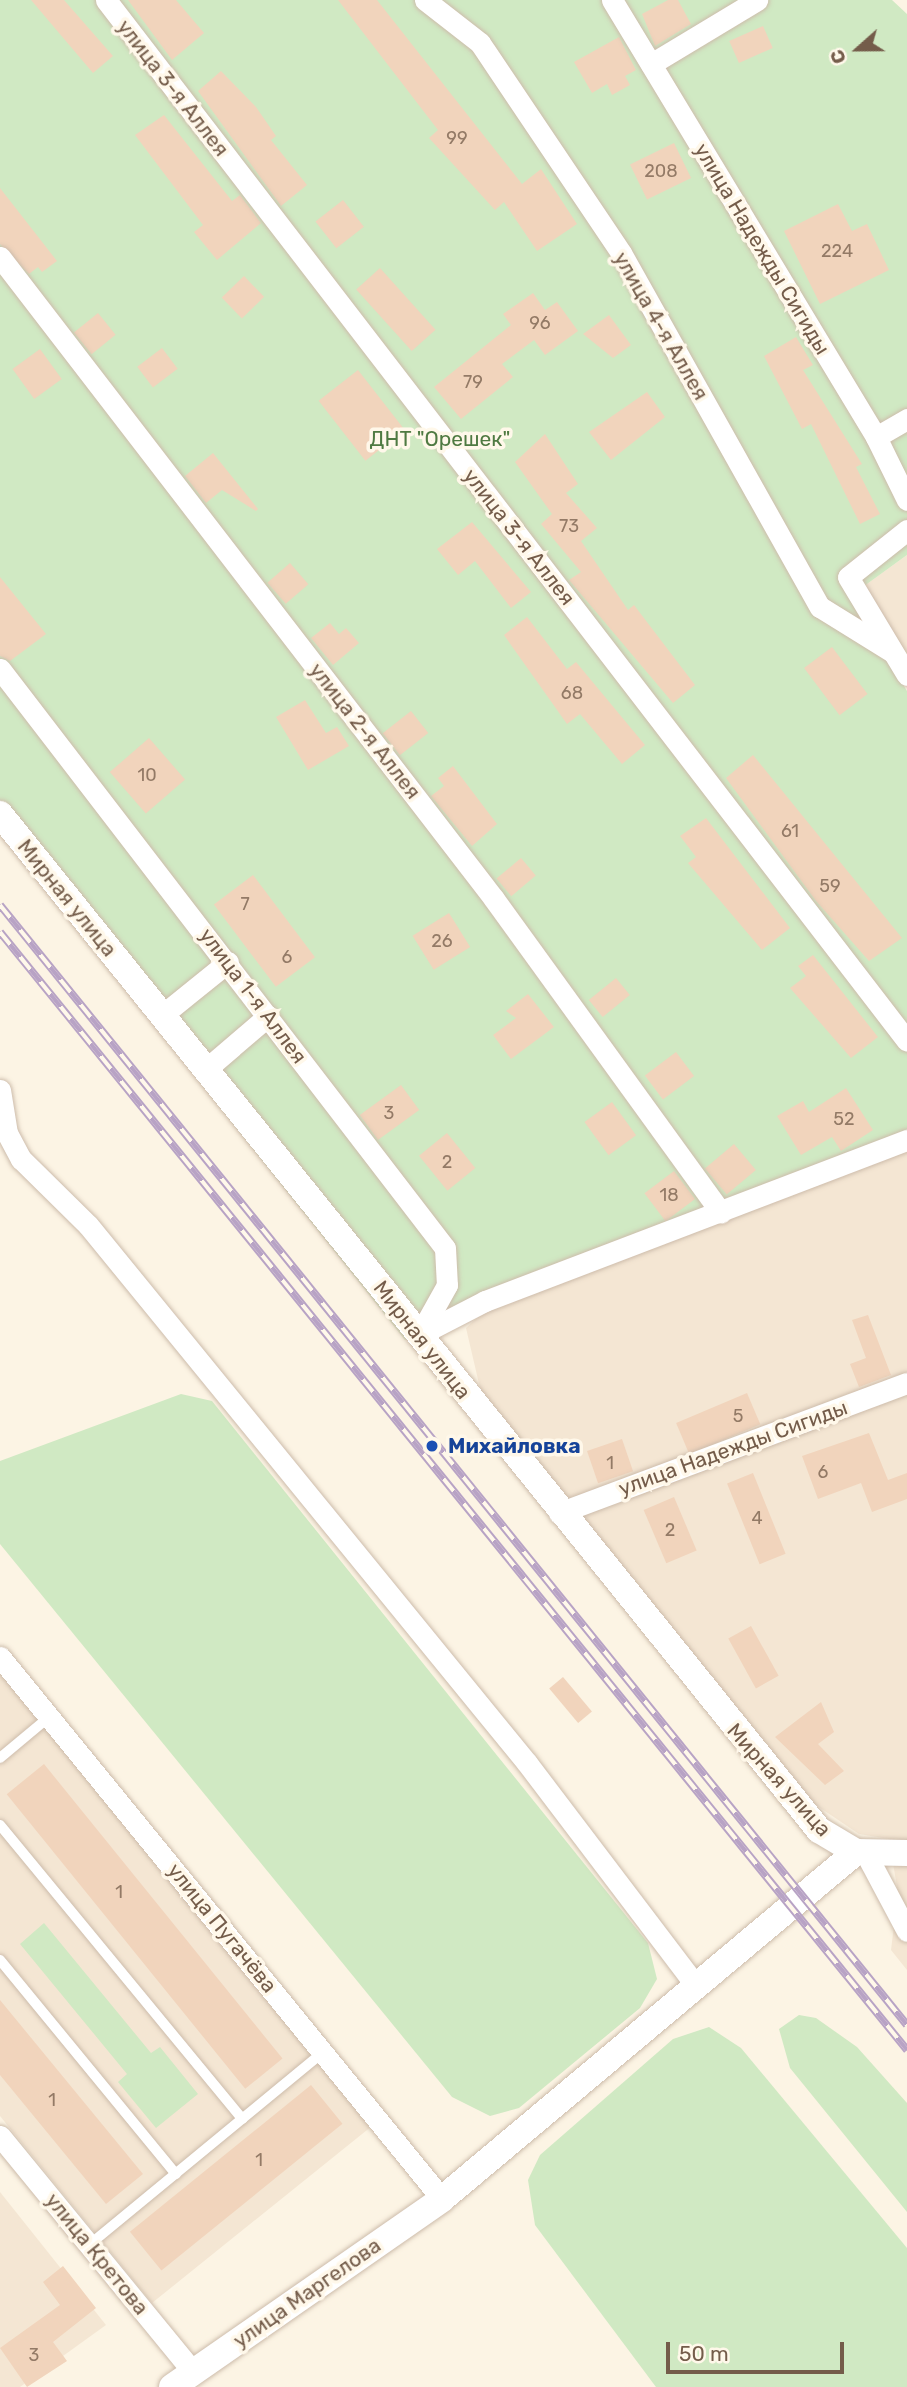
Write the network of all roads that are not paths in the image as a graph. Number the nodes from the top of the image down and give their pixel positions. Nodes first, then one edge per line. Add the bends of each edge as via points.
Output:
1 (106, 0) edge
2 (425, 0) edge
3 (612, 0) edge
4 (757, 0) edge
5 (651, 64) junction
6 (0, 257) edge
7 (907, 419) edge
8 (876, 437) junction
9 (907, 500) edge
10 (907, 530) edge
11 (891, 651) junction
12 (0, 669) edge
13 (907, 675) edge
14 (0, 814) edge
15 (228, 962) junction
16 (161, 1016) junction
17 (268, 1016) junction
18 (907, 1041) edge
19 (205, 1070) junction
20 (0, 1090) edge
21 (907, 1140) edge
22 (721, 1213) junction
23 (419, 1335) junction
24 (907, 1383) edge
25 (559, 1513) junction
26 (0, 1657) edge
27 (49, 1717) junction
28 (0, 1758) edge
29 (0, 1825) edge
30 (861, 1853) junction
31 (907, 1853) edge
32 (907, 1931) edge
33 (0, 1960) edge
34 (696, 1986) junction
35 (323, 2052) junction
36 (242, 2119) junction
37 (0, 2136) edge
38 (176, 2174) junction
39 (442, 2199) junction
40 (89, 2245) junction
41 (183, 2380) edge

1 - 18 street, улица 3-я Аллея
2 - 11 street, улица 4-я Аллея via 480,43 621,253 820,607
3 - 5 street, улица Надежды Сигиды
4 - 5 street
5 - 8 street, улица Надежды Сигиды
6 - 22 street, улица 2-я Аллея via 486,887
7 - 8 street
8 - 9 street, улица Надежды Сигиды
10 - 11 street via 848,577
11 - 13 street
12 - 15 street, улица 1-я Аллея
14 - 16 street, Мирная улица
15 - 16 street
15 - 17 street, улица 1-я Аллея
16 - 19 street, Мирная улица
17 - 19 street
17 - 23 street, улица 1-я Аллея via 445,1248 447,1284
19 - 23 street, Мирная улица
20 - 34 street via 7,1133 21,1159 88,1226 527,1763
21 - 22 street
22 - 23 street via 485,1301
23 - 25 street, Мирная улица
24 - 25 street, улица Надежды Сигиды
25 - 30 street, Мирная улица via 819,1830
26 - 27 street, улица Пугачёва
27 - 28 lane
27 - 35 street, улица Пугачёва
29 - 36 lane
30 - 31 street
30 - 32 street
30 - 34 street, улица Маргелова
33 - 38 lane
34 - 39 street, улица Маргелова
35 - 36 lane
35 - 39 street, улица Пугачёва
36 - 38 lane
37 - 40 street, улица Кретова
38 - 40 lane
39 - 41 street, улица Маргелова
40 - 41 street, улица Кретова

